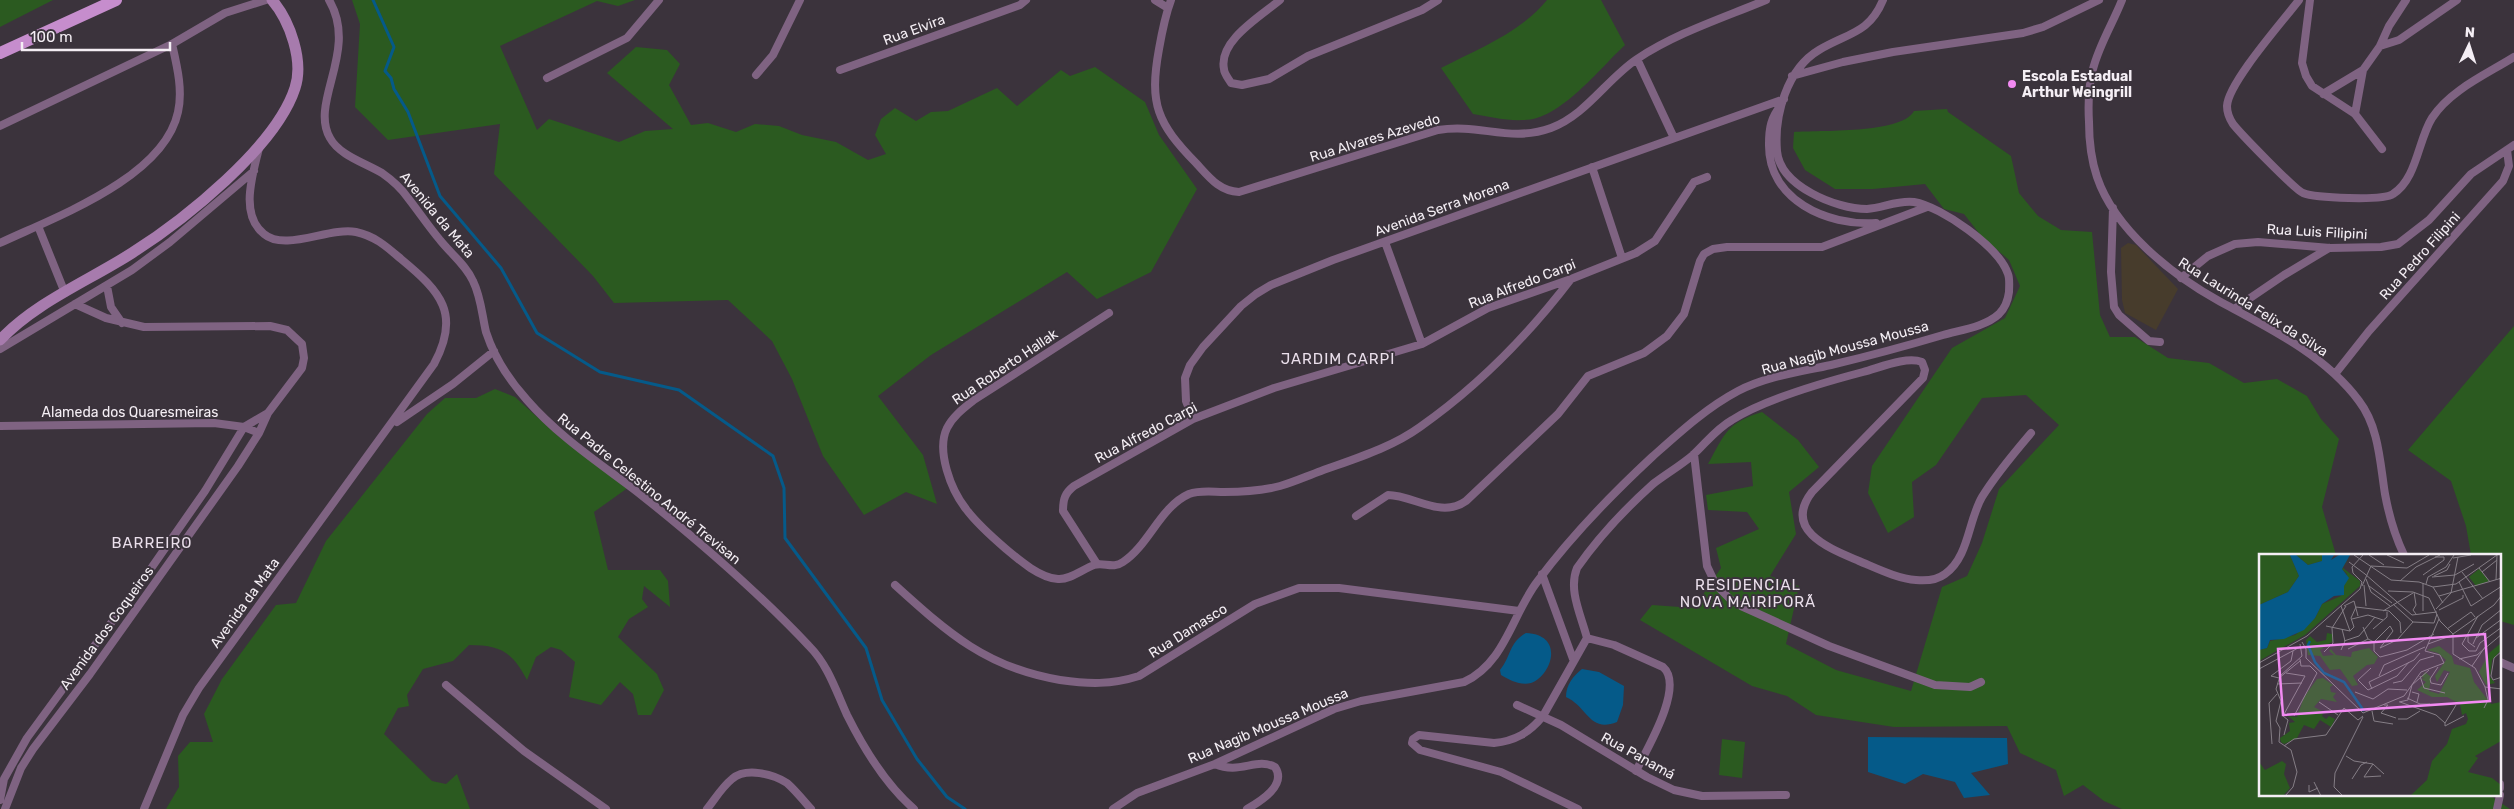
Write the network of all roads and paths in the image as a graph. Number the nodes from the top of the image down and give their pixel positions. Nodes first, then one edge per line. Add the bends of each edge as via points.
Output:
1 (116, 0) edge
2 (266, 0) edge
3 (272, 0) edge
4 (329, 0) edge
5 (659, 0) edge
6 (800, 0) edge
7 (1155, 0) edge
8 (1280, 0) edge
9 (1438, 0) edge
10 (1766, 0) edge
11 (1883, 0) edge
12 (2099, 0) edge
13 (2122, 0) edge
14 (2299, 0) edge
15 (2310, 0) edge
16 (2406, 0) edge
17 (2458, 0) edge
18 (1021, 2) edge
19 (1169, 4) edge
20 (172, 44) junction
21 (2380, 46) junction
22 (0, 53) edge
23 (2514, 57) edge
24 (1637, 59) junction
25 (840, 70) dead end
26 (2363, 70) junction
27 (756, 75) dead end
28 (1792, 76) junction
29 (547, 78) dead end
30 (2323, 94) junction
31 (1784, 100) junction
32 (2355, 114) junction
33 (0, 126) edge
34 (1674, 138) junction
35 (2514, 145) edge
36 (259, 148) junction
37 (2382, 149) dead end
38 (2507, 150) junction
39 (1592, 167) junction
40 (254, 171) junction
41 (1708, 177) dead end
42 (1929, 206) junction
43 (2113, 208) junction
44 (1883, 222) junction
45 (38, 226) junction
46 (1385, 242) junction
47 (0, 243) edge
48 (2330, 248) junction
49 (1622, 258) junction
50 (2181, 278) junction
51 (1571, 279) junction
52 (107, 286) junction
53 (65, 293) junction
54 (75, 304) junction
55 (2234, 309) junction
56 (1109, 313) dead end
57 (122, 323) junction
58 (0, 340) edge
59 (2160, 342) dead end
60 (1422, 344) junction
61 (0, 349) edge
62 (494, 352) junction
63 (2335, 374) junction
64 (268, 413) junction
65 (1193, 419) junction
66 (392, 425) junction
67 (0, 426) edge
68 (244, 427) junction
69 (259, 433) junction
70 (2031, 433) dead end
71 (1694, 454) junction
72 (1356, 516) dead end
73 (2404, 554) edge
74 (1097, 564) junction
75 (1542, 574) junction
76 (895, 585) dead end
77 (1519, 611) junction
78 (1587, 638) junction
79 (1573, 659) junction
80 (2502, 663) edge
81 (2514, 668) edge
82 (1981, 682) dead end
83 (446, 685) dead end
84 (1517, 705) dead end
85 (1543, 716) junction
86 (1215, 764) junction
87 (1636, 771) junction
88 (1786, 795) dead end
89 (2500, 796) edge
90 (0, 800) edge
91 (5, 809) edge
92 (144, 809) edge
93 (606, 809) edge
94 (707, 809) edge
95 (811, 809) edge
96 (914, 809) edge
97 (1113, 809) edge
98 (1247, 809) edge
99 (1578, 809) edge
100 (2497, 809) edge

1 - 22 main road
2 - 20 street via 225,13
3 - 36 main road via 291,37 298,70 295,88 286,108
4 - 62 street, Avenida da Mata via 339,24 338,56 324,116 330,139 338,148 401,188 429,227 467,270 478,293
5 - 29 street via 627,38
6 - 27 street via 773,55
7 - 19 street
8 - 9 street via 1230,42 1224,54 1224,70 1231,83 1242,85 1269,79 1308,56 1422,10
10 - 24 street, Rua Alvares Azevedo via 1700,27
11 - 28 street, Rua Nagib Moussa Moussa via 1877,15 1866,27 1814,53
12 - 28 street via 2023,33 1893,52
13 - 43 street, Rua Laurinda Felix da Silva via 2100,48 2088,92 2092,157 2097,178
14 - 23 street via 2232,88 2227,108 2234,124 2301,193 2371,199 2392,195 2407,178 2427,128 2440,108 2463,89
15 - 30 street via 2302,64 2312,86
16 - 21 street
17 - 21 street via 2398,40
18 - 25 street, Rua Elvira
19 - 24 street, Rua Alvares Azevedo via 1154,84 1159,114 1184,151 1214,182 1230,191 1239,192 1271,184 1438,130 1465,128 1522,135 1553,127 1568,119
20 - 33 street
20 - 45 street via 180,91 178,112 160,148 118,185
21 - 26 street
24 - 34 street
26 - 30 street
26 - 32 street
28 - 31 street, Rua Nagib Moussa Moussa
30 - 32 street
31 - 34 street, Avenida Serra Morena
31 - 42 street, Rua Nagib Moussa Moussa via 1777,155 1782,169 1791,179 1819,196 1863,209 1902,202
31 - 44 street via 1770,119 1769,160 1776,180 1791,196 1813,211 1857,224
32 - 37 street
34 - 39 street, Avenida Serra Morena
35 - 38 street, Rua Luis Filipini
36 - 40 street, Avenida da Mata
36 - 53 main road via 158,236
38 - 48 street, Rua Luis Filipini via 2471,174 2429,220 2398,244
38 - 63 street, Rua Pedro Filipini via 2509,166 2503,181 2369,331
39 - 46 street, Avenida Serra Morena
39 - 49 street
40 - 52 street via 170,242
40 - 66 street, Avenida da Mata via 250,191 252,214 268,238 287,241 336,232 368,235 413,269 443,304 447,332 443,349
41 - 49 street, Rua Alfredo Carpi via 1688,188 1655,241
42 - 44 street
42 - 75 street, Rua Nagib Moussa Moussa via 1962,227 2000,260 2009,276 2006,305 1998,315 1958,331 1783,375 1741,390 1682,430 1632,476 1586,521
43 - 50 street, Rua Laurinda Felix da Silva via 2158,260
43 - 59 street via 2111,272 2114,307 2149,341
44 - 72 street via 1822,247 1750,246 1713,249 1704,254 1684,314 1667,336 1644,353 1588,376 1558,414 1460,506 1442,507 1388,495
45 - 47 street
45 - 53 street
46 - 60 street
46 - 65 street, Avenida Serra Morena via 1279,282 1240,306 1190,365 1185,390
48 - 50 street, Rua Luis Filipini via 2258,242 2235,244 2208,256
48 - 55 street
49 - 51 street, Rua Alfredo Carpi
50 - 55 street, Rua Laurinda Felix da Silva
51 - 60 street, Rua Alfredo Carpi via 1488,308
51 - 74 street via 1520,339 1419,428 1354,459 1280,486 1188,495 1170,509 1122,563 1114,566
52 - 54 street
52 - 57 street via 111,307
53 - 58 main road via 17,322
54 - 57 street, Avenida dos Coqueiros
54 - 61 street
55 - 63 street, Rua Laurinda Felix da Silva via 2295,344
56 - 74 street, Rua Roberto Hallak via 990,389 957,414 947,428 944,446 945,460 957,495 965,509 992,537 1048,577 1064,579
57 - 64 street, Avenida dos Coqueiros via 144,327 270,326 287,330 302,344 302,368
60 - 65 street, Rua Alfredo Carpi via 1274,388
62 - 66 street, Avenida da Mata
62 - 96 street, Rua Padre Celestino André Trevisan via 513,384 541,416 700,543 812,648 868,753 892,787
63 - 73 street, Rua Laurinda Felix da Silva via 2369,417 2376,438 2390,517
64 - 68 street, Avenida dos Coqueiros
64 - 69 street, Avenida dos Coqueiros
65 - 74 street, Rua Alfredo Carpi via 1067,492 1063,511
66 - 92 street, Avenida da Mata via 199,688 183,715
67 - 68 street, Alameda dos Quaresmeiras via 214,423
68 - 69 street, Alameda dos Quaresmeiras
68 - 90 street, Avenida dos Coqueiros via 163,552 26,738 4,779
69 - 91 street, Avenida dos Coqueiros via 142,602 33,749 21,768
70 - 71 street via 1983,496 1955,566 1931,580 1915,580 1874,567 1822,545 1805,526 1803,517 1806,500 1923,378 1924,365 1916,361 1894,364 1759,406 1719,428
71 - 78 street via 1654,484 1622,514 1577,568 1573,588
71 - 82 street via 1707,566 1716,585 1730,599 1829,646 1935,685 1970,687
75 - 77 street, Rua Nagib Moussa Moussa
75 - 79 street
76 - 77 street, Rua Damasco via 964,643 1006,666 1047,678 1099,684 1118,683 1139,676 1255,604 1300,588 1348,589
77 - 86 street, Rua Nagib Moussa Moussa via 1492,661 1477,676 1464,682 1334,709
78 - 79 street
78 - 87 street via 1663,666 1669,672 1671,688 1664,710
79 - 85 street
80 - 81 street
83 - 93 street via 524,751
84 - 85 street, Rua Panamá
85 - 87 street, Rua Panamá
85 - 99 street via 1528,732 1504,742 1419,735 1412,743 1426,752 1501,772
86 - 97 street, Rua Nagib Moussa Moussa via 1138,793
86 - 98 street via 1231,769 1263,763 1278,771 1272,790
87 - 88 street, Rua Panamá via 1689,794
89 - 100 street
94 - 95 street via 733,778 743,773 757,773 773,776 787,784

